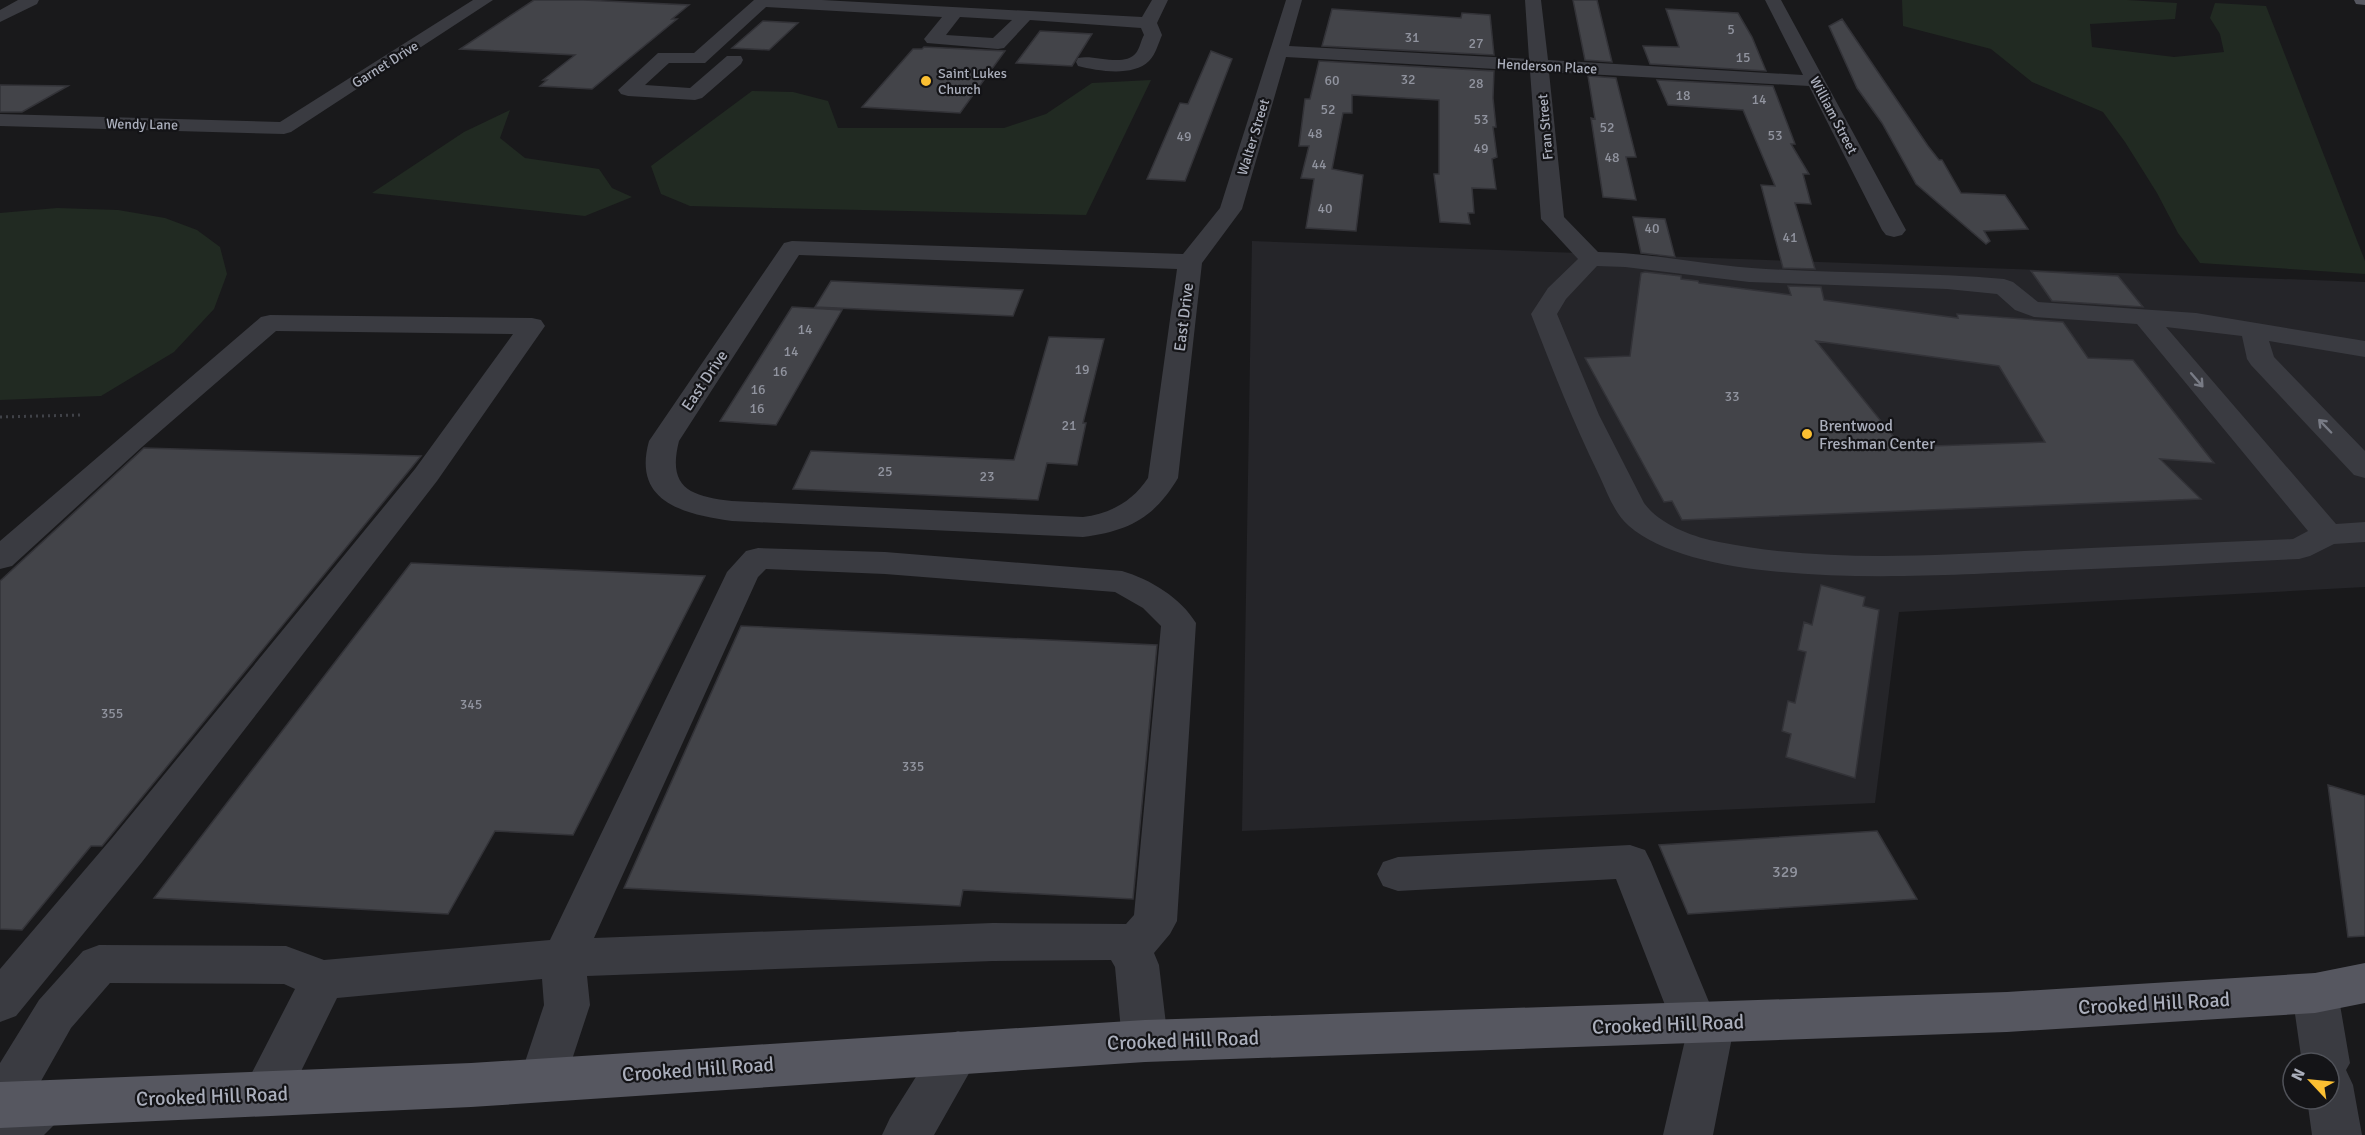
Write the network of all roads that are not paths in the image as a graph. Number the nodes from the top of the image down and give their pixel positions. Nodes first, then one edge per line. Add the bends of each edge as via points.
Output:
1 (31, 0) edge
2 (485, 0) edge
3 (1064, 0) edge
4 (1116, 0) edge
5 (1160, 0) edge
6 (1294, 0) edge
7 (1533, 0) edge
8 (1773, 0) edge
9 (763, 1) edge
10 (808, 2) edge
11 (917, 4) edge
12 (961, 6) edge
13 (1002, 7) edge
14 (1026, 15) junction
15 (1053, 16) junction
16 (0, 17) edge
17 (1104, 20) junction
18 (1148, 23) junction
19 (968, 42) junction
20 (1279, 51) junction
21 (698, 59) junction
22 (1084, 62) dead end
23 (1539, 65) junction
24 (1815, 81) junction
25 (0, 120) edge
26 (284, 128) joint
27 (1894, 230) dead end
28 (1591, 259) junction
29 (1190, 262) junction
30 (2152, 327) junction
31 (2253, 330) junction
32 (2365, 349) edge
33 (2365, 469) edge
34 (2365, 532) edge
35 (2328, 534) junction
36 (0, 559) edge
37 (1398, 874) dead end
38 (1129, 951) junction
39 (563, 958) junction
40 (323, 980) junction
41 (2365, 983) edge
42 (2314, 993) junction
43 (0, 1002) edge
44 (1703, 1023) junction
45 (1144, 1041) junction
46 (2324, 1051) edge
47 (958, 1052) junction
48 (543, 1080) junction
49 (265, 1094) junction
50 (2333, 1111) edge
51 (13, 1112) edge
52 (907, 1135) edge
53 (1688, 1135) edge
54 (2337, 1135) edge

1 - 16 street
2 - 26 street, Garnet Drive
3 - 15 street
4 - 17 street
5 - 18 street
6 - 20 street, Walter Street
7 - 23 street, Fran Street
8 - 24 street, William Street
9 - 10 street
9 - 21 street
10 - 11 street
11 - 12 street
12 - 13 street
12 - 19 street via 933,39
13 - 14 street
13 - 19 street
14 - 15 street
14 - 19 street via 998,44
15 - 17 street
17 - 18 street
18 - 22 street via 1153,36 1137,61
20 - 23 street, Henderson Place
20 - 29 street, Walter Street via 1231,209
21 - 21 street via 734,60 695,94 628,90 665,57
23 - 24 street, Henderson Place
23 - 28 street, Fran Street via 1553,219
24 - 27 street, William Street
25 - 26 street, Wendy Lane
28 - 30 street via 1797,278 2004,287 2034,309
28 - 35 street via 1552,297 1544,314 1593,435 1631,508 1641,521 1675,540 1722,554 1914,566 2299,549
29 - 29 street, East Drive via 792,248 664,441 658,455 658,472 683,499 717,510 1083,527 1115,521 1143,505 1163,478
30 - 31 street via 2196,321
30 -> 35 street
31 - 32 street
33 -> 31 street via 2261,360
34 - 35 street
36 - 43 street via 270,323 532,326 426,475 127,850
37 - 44 street via 1630,862
38 - 39 street via 1123,941 1052,941
38 - 39 street via 1155,921 1179,623 1155,600 1122,582 885,563 758,558 744,572
38 - 45 street via 1137,965
39 - 40 street
39 - 48 street via 567,1005
40 - 49 street
40 - 51 street via 286,965 99,964 55,1014
41 - 42 main road, Crooked Hill Road
42 - 44 main road, Crooked Hill Road via 2007,1012
42 - 46 street
44 - 45 main road, Crooked Hill Road
44 - 53 street
45 - 47 main road, Crooked Hill Road
47 - 48 main road, Crooked Hill Road
47 - 52 street
48 - 49 main road, Crooked Hill Road
49 - 51 main road, Crooked Hill Road
50 - 54 street

